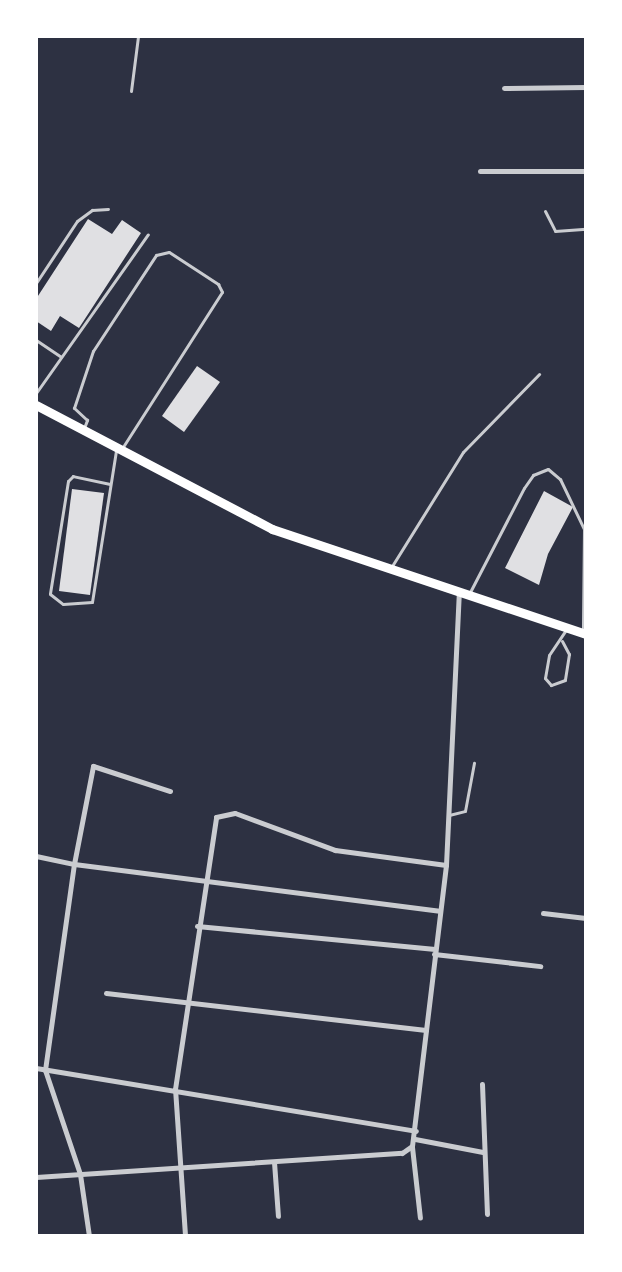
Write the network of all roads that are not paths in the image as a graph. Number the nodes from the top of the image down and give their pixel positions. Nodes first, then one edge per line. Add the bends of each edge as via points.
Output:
1 (138, 36) edge
2 (586, 87) edge
3 (504, 88) dead end
4 (131, 91) dead end
5 (480, 171) dead end
6 (586, 171) edge
7 (108, 209) dead end
8 (545, 211) dead end
9 (586, 229) edge
10 (148, 234) dead end
11 (36, 283) edge
12 (36, 340) edge
13 (61, 357) junction
14 (539, 374) dead end
15 (36, 393) edge
16 (36, 405) edge
17 (83, 432) junction
18 (118, 451) junction
19 (110, 484) junction
20 (390, 569) junction
21 (464, 595) junction
22 (567, 628) junction
23 (584, 633) edge
24 (562, 641) junction
25 (474, 763) dead end
26 (170, 791) dead end
27 (449, 815) junction
28 (36, 856) edge
29 (74, 864) junction
30 (446, 865) junction
31 (203, 879) junction
32 (439, 911) junction
33 (543, 913) dead end
34 (586, 918) edge
35 (197, 926) junction
36 (434, 952) junction
37 (540, 966) dead end
38 (106, 993) dead end
39 (186, 1004) junction
40 (426, 1030) junction
41 (36, 1068) edge
42 (45, 1070) junction
43 (482, 1084) dead end
44 (175, 1089) junction
45 (416, 1131) junction
46 (415, 1139) junction
47 (412, 1146) junction
48 (483, 1152) junction
49 (274, 1162) junction
50 (179, 1168) junction
51 (80, 1174) junction
52 (36, 1177) edge
53 (487, 1214) dead end
54 (278, 1216) dead end
55 (420, 1218) dead end
56 (185, 1235) edge
57 (89, 1236) edge

1 - 4 lane
2 - 3 street
5 - 6 street
7 - 11 lane via 92,210 77,221
8 - 9 lane via 555,231
10 - 13 lane
12 - 13 lane
13 - 15 lane
14 - 20 lane via 463,452
16 - 17 main road
17 - 18 main road
17 - 18 lane via 87,420 74,408 93,351 156,255 169,252 222,292
18 - 19 lane
18 - 20 main road via 272,529
19 - 19 lane via 92,602 63,604 50,594 68,481 73,476
20 - 21 main road
21 - 22 main road
21 - 23 lane via 524,488 533,475 548,469 560,479 584,529
21 - 27 street
22 - 23 main road
22 - 24 lane
24 - 24 lane via 549,655 545,678 551,685 565,680 569,654
25 - 27 lane via 465,811
26 - 29 street via 93,766
27 - 30 street
28 - 29 street
29 - 31 street
29 - 42 street
30 - 31 street via 335,850 228,811 216,817
30 - 32 street
31 - 32 street
31 - 35 street
32 - 36 street
33 - 34 street
35 - 36 street
35 - 39 street
36 - 37 street
36 - 40 street
38 - 39 street
39 - 40 street
39 - 44 street
40 - 45 street
41 - 42 street
42 - 44 street
42 - 51 street
43 - 48 street
44 - 45 street
44 - 50 street
45 - 46 street
46 - 47 street
46 - 48 street
47 - 49 street via 402,1153
47 - 55 street
48 - 53 street
49 - 50 street
49 - 54 street
50 - 51 street
50 - 56 street
51 - 52 street
51 - 57 street

